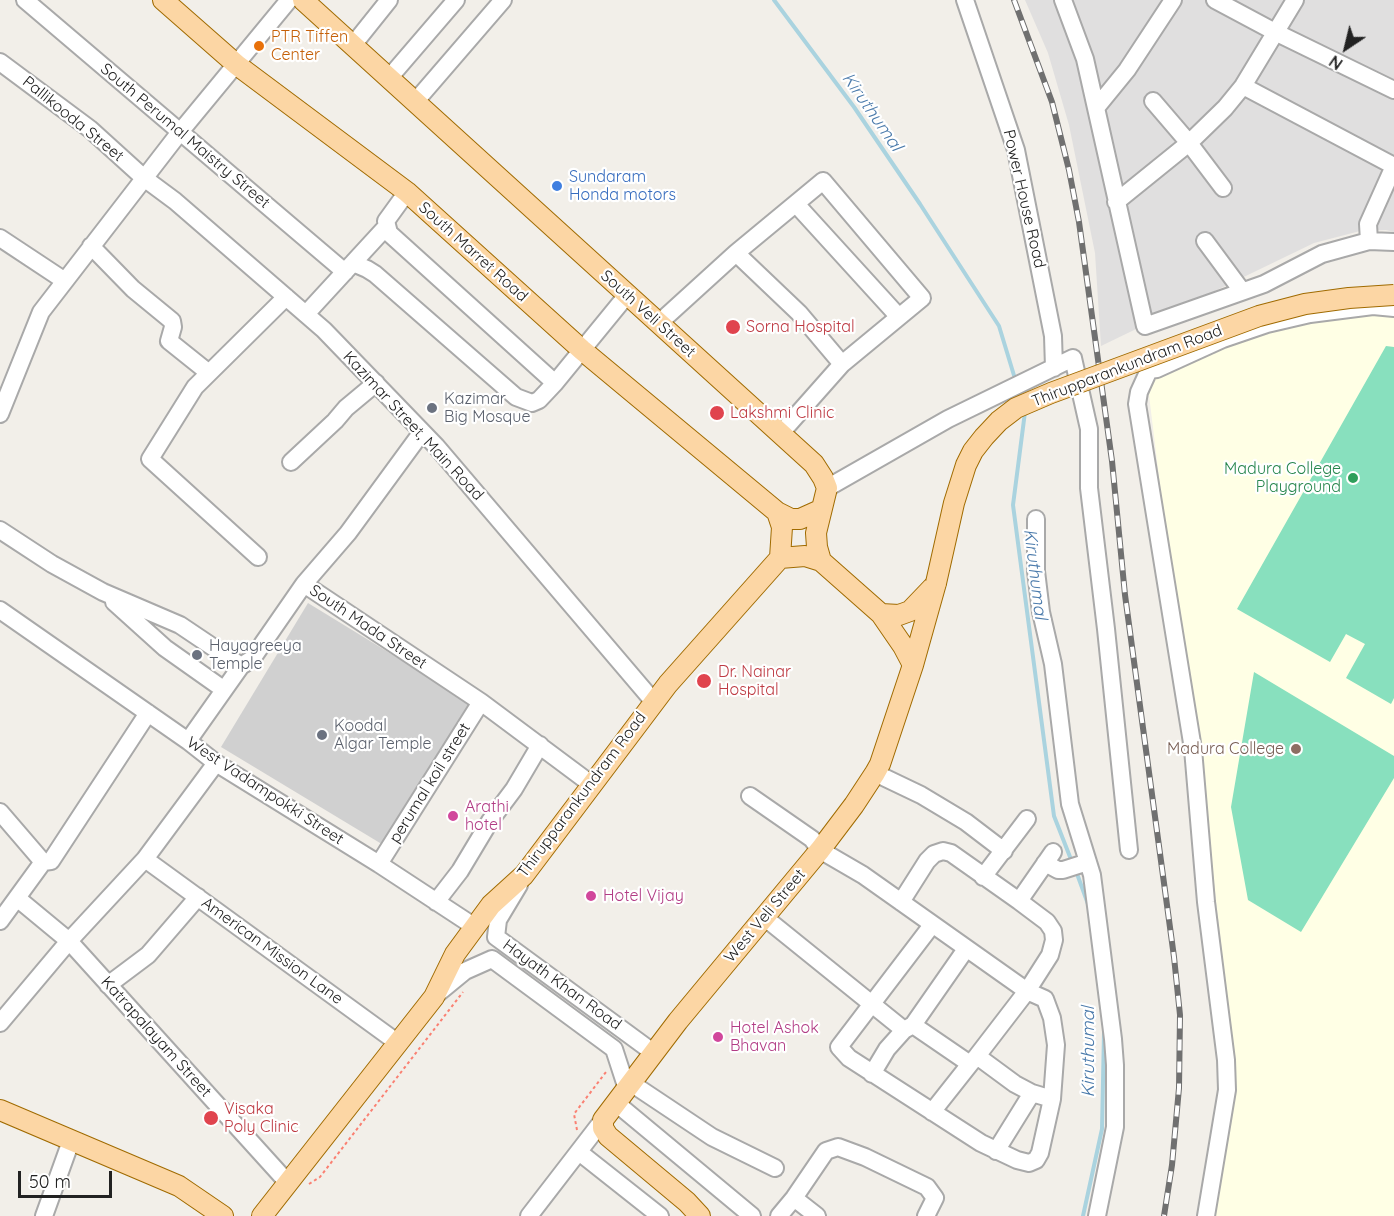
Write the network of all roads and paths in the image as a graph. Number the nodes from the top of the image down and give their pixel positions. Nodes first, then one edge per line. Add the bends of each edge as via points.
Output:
1 (25, 0) edge
2 (163, 0) edge
3 (389, 0) edge
4 (456, 0) edge
5 (503, 0) edge
6 (965, 0) edge
7 (1079, 0) edge
8 (1173, 0) edge
9 (1215, 0) edge
10 (1295, 0) edge
11 (301, 1) edge
12 (1065, 8) edge
13 (1275, 32) junction
14 (353, 45) junction
15 (0, 62) edge
16 (237, 64) junction
17 (389, 78) junction
18 (1243, 87) junction
19 (1394, 90) edge
20 (1153, 101) dead end
21 (415, 102) junction
22 (1096, 108) junction
23 (180, 132) junction
24 (1190, 143) junction
25 (1394, 166) edge
26 (144, 178) junction
27 (1223, 188) dead end
28 (407, 192) junction
29 (1116, 202) junction
30 (796, 204) junction
31 (387, 227) junction
32 (0, 238) edge
33 (1205, 241) dead end
34 (1369, 241) junction
35 (1394, 242) edge
36 (91, 246) junction
37 (736, 253) junction
38 (349, 268) junction
39 (65, 281) junction
40 (1242, 291) junction
41 (627, 295) junction
42 (1394, 295) edge
43 (286, 297) junction
44 (1394, 308) edge
45 (306, 314) junction
46 (899, 317) junction
47 (659, 323) junction
48 (582, 350) junction
49 (842, 364) junction
50 (1054, 368) junction
51 (209, 373) junction
52 (376, 383) junction
53 (555, 383) junction
54 (0, 414) edge
55 (422, 432) junction
56 (780, 434) junction
57 (291, 462) dead end
58 (827, 488) junction
59 (820, 510) junction
60 (777, 512) junction
61 (1036, 519) dead end
62 (0, 530) edge
63 (258, 557) dead end
64 (780, 558) junction
65 (821, 561) junction
66 (936, 583) junction
67 (304, 584) junction
68 (103, 592) junction
69 (0, 610) edge
70 (881, 614) junction
71 (913, 665) junction
72 (241, 666) junction
73 (223, 689) junction
74 (480, 702) junction
75 (654, 702) junction
76 (148, 713) junction
77 (188, 741) junction
78 (540, 745) junction
79 (216, 763) junction
80 (875, 774) junction
81 (591, 784) junction
82 (750, 796) dead end
83 (0, 812) edge
84 (1027, 819) dead end
85 (820, 850) junction
86 (1129, 850) dead end
87 (1004, 851) junction
88 (145, 859) junction
89 (43, 861) junction
90 (1088, 862) junction
91 (380, 864) junction
92 (524, 875) junction
93 (983, 877) junction
94 (198, 897) junction
95 (17, 898) junction
96 (1019, 901) junction
97 (436, 902) junction
98 (901, 902) junction
99 (764, 917) junction
100 (0, 921) edge
101 (932, 925) junction
102 (475, 927) junction
103 (69, 940) junction
104 (966, 949) junction
105 (108, 985) junction
106 (1027, 991) junction
107 (463, 992) dead end
108 (434, 997) junction
109 (872, 1004) junction
110 (0, 1023) edge
111 (908, 1027) junction
112 (398, 1043) junction
113 (654, 1053) junction
114 (974, 1060) junction
115 (608, 1068) dead end
116 (872, 1074) junction
117 (625, 1092) junction
118 (1032, 1093) junction
119 (1052, 1099) junction
120 (932, 1112) junction
121 (1, 1113) edge
122 (603, 1120) junction
123 (71, 1141) junction
124 (996, 1151) junction
125 (579, 1152) junction
126 (775, 1168) dead end
127 (296, 1185) junction
128 (794, 1198) junction
129 (44, 1216) edge
130 (223, 1216) edge
131 (262, 1216) edge
132 (529, 1216) edge
133 (660, 1216) edge
134 (700, 1216) edge
135 (752, 1216) edge
136 (779, 1216) edge
137 (817, 1216) edge
138 (926, 1216) edge
139 (1097, 1216) edge
140 (1206, 1216) edge

1 - 23 street, South Perumal Maistry Street
2 - 16 main road, South Marret Road
3 - 14 street
4 - 17 street
5 - 21 street
6 - 50 street, Power House Road via 1016,150 1053,336
7 - 12 street
8 - 22 street
9 - 13 street
10 - 13 street
11 - 14 main road, South Veli Street
11 - 16 street
12 - 22 street via 1084,58
13 - 18 street
13 - 19 street
14 - 17 main road, South Veli Street
15 - 26 street, Pallikooda Street via 90,129
16 - 23 street
16 - 28 main road, South Marret Road
17 - 21 main road, South Veli Street
18 - 24 street
18 - 25 street
20 - 24 street
21 - 41 main road, South Veli Street
22 - 29 street
23 - 26 street
23 - 38 street, South Perumal Maistry Street
24 - 27 street
24 - 29 street
25 - 34 street via 1368,224
26 - 36 street
26 - 43 street, Kazimar Street, Main Road
28 - 31 street via 389,214
28 - 48 main road, South Marret Road
29 - 40 street via 1145,326
30 - 37 street
30 - 46 street
30 - 46 street via 823,181 922,298
31 - 38 street
31 - 53 street via 393,238
32 - 39 street
33 - 40 street
34 - 35 street
34 - 40 street via 1322,254
36 - 39 street
36 - 51 street via 133,289 172,321 170,341
37 - 47 street
37 - 49 street via 799,313
38 - 45 street
38 - 53 street, South Perumal Maistry Street via 367,268 375,274 516,397 532,403
39 - 54 street via 41,312
41 - 47 main road, South Veli Street
41 - 48 street
42 - 66 main road, Thirupparankundram Road, bridge via 1305,304 1259,316 1017,408 984,437 966,465
43 - 45 street, Kazimar Street, Main Road
43 - 51 street
44 - 140 street via 1373,306 1267,324 1149,369 1139,392 1137,404 1193,749 1206,902 1226,1060 1227,1090
45 - 52 street, Kazimar Street, Main Road
46 - 49 street
47 - 56 main road, South Veli Street
48 - 53 street
48 - 60 main road, South Marret Road
49 - 56 street
50 - 58 street via 948,418
50 - 86 street via 1073,358 1089,429 1089,488
51 - 63 street via 195,387 150,459
52 - 55 street, Kazimar Street, Main Road
52 - 57 street
55 - 67 street via 348,533
55 - 75 street, Kazimar Street, Main Road
56 - 58 main road, South Veli Street via 814,464
58 - 59 main road
59 - 60 main road, South Marret Road via 800,519
59 - 65 main road via 816,533
60 - 64 main road via 782,527
61 - 90 street via 1035,571 1053,664 1070,804
62 - 68 street
64 - 65 main road via 805,556
64 - 75 main road, Thirupparankundram Road
65 - 70 main road
66 - 70 main road via 910,611
66 - 71 main road, West Veli Street
67 - 72 street, South Mada Street via 252,659
67 - 74 street, South Mada Street
68 - 72 street via 180,625
68 - 73 street via 165,648
69 - 76 street, West Vadampokki Street
70 - 71 main road
71 - 80 main road, West Veli Street
72 - 73 street, South Mada Street
73 - 77 street, South Mada Street
74 - 78 street, South Mada Street
74 - 91 street, perumal koil street
75 - 81 main road, Thirupparankundram Road
76 - 77 street, West Vadampokki Street
76 - 89 street via 51,861
77 - 79 street, West Vadampokki Street
78 - 81 street, South Mada Street
78 - 97 street
79 - 88 street
79 - 91 street, West Vadampokki Street
80 - 85 main road, West Veli Street
80 - 87 street via 921,795
81 - 92 main road, Thirupparankundram Road
82 - 85 street via 812,839
83 - 89 street
84 - 87 street
85 - 98 street
85 - 99 main road, West Veli Street
87 - 93 street
88 - 94 street, American Mission Lane
88 - 103 street
89 - 95 street
90 - 96 street via 1063,870 1049,858
90 - 139 street via 1115,1065 1115,1127
91 - 97 street, West Vadampokki Street
92 - 102 main road, Thirupparankundram Road via 491,905
92 - 113 street, Hayath Khan Road via 498,920 496,937
93 - 96 street
93 - 98 street via 943,851 927,861
94 - 105 street via 148,955
94 - 112 street, American Mission Lane
95 - 100 street
95 - 103 street, Katrapalayam Street
96 - 106 street via 1047,922 1054,940 1050,955
97 - 102 street, West Vadampokki Street
98 - 101 street
99 - 109 street
99 - 113 main road, West Veli Street
101 - 104 street
101 - 109 street
102 - 108 main road, Thirupparankundram Road via 455,954
103 - 105 street, Katrapalayam Street
103 - 110 street
104 - 106 street
104 - 111 street
105 - 127 street, Katrapalayam Street
106 - 114 street
106 - 119 street via 1045,999 1052,1018 1056,1045
107 - 127 path via 320,1177
108 - 112 main road, Thirupparankundram Road
108 - 117 street, Hayath Khan Road via 465,971 492,959 614,1049
109 - 111 street
109 - 116 street via 839,1047
111 - 114 street
111 - 116 street
112 - 127 main road, Thirupparankundram Road
113 - 117 main road, West Veli Street
114 - 118 street
114 - 120 street
115 - 125 path via 574,1114 580,1135
116 - 120 street
117 - 122 main road, West Veli Street
117 - 126 street
117 - 135 street
118 - 119 street
118 - 124 street
119 - 124 street via 1036,1160 1029,1163
120 - 124 street
121 - 123 main road
122 - 125 street, West Veli Street
122 - 134 main road via 608,1136
123 - 129 street
123 - 130 main road via 179,1186
125 - 132 street, West Veli Street
125 - 133 street
127 - 131 main road, Thirupparankundram Road
128 - 136 street
128 - 137 street
128 - 138 street via 826,1151 838,1147 927,1187 935,1198

